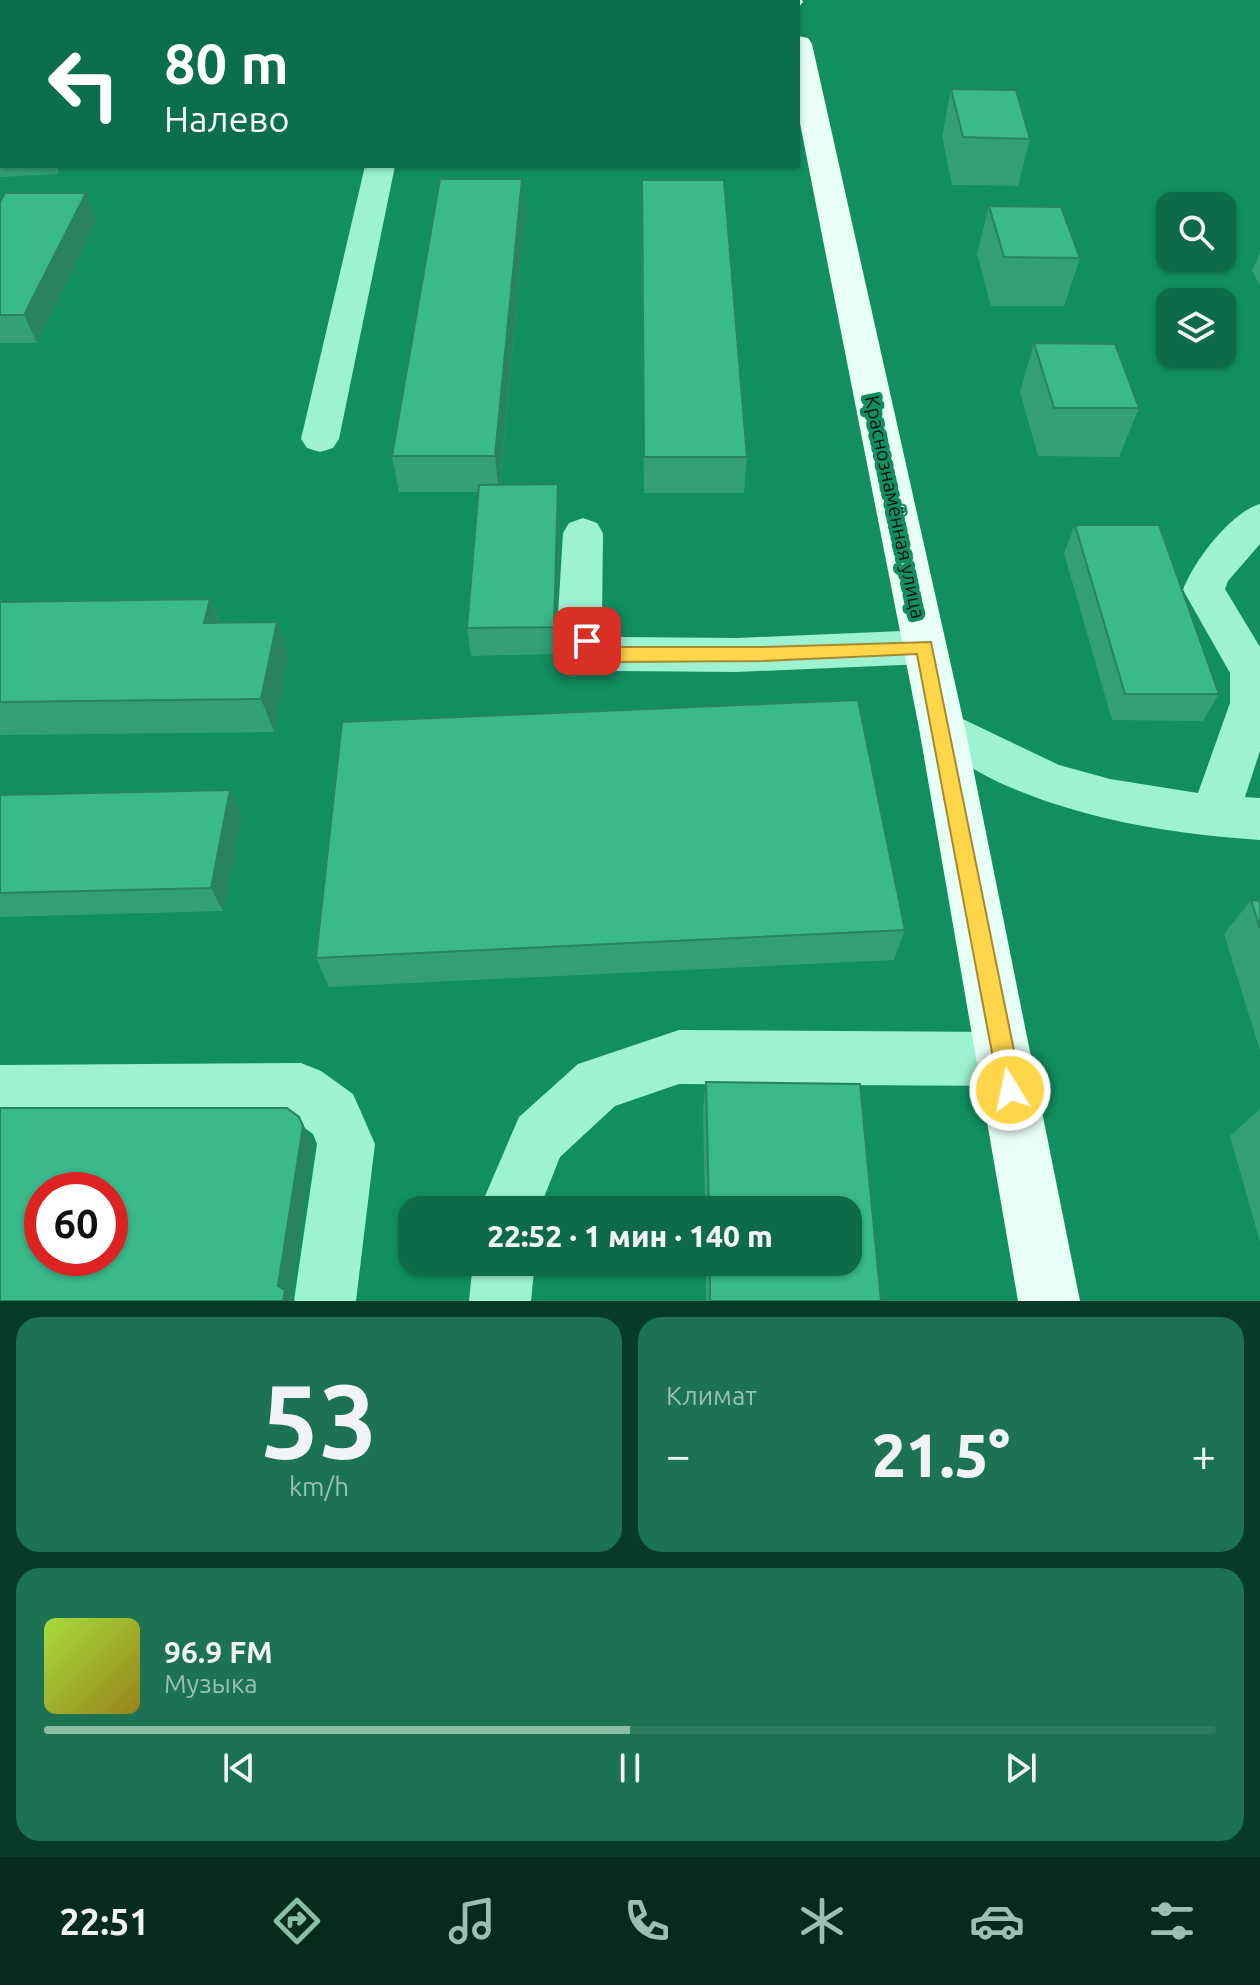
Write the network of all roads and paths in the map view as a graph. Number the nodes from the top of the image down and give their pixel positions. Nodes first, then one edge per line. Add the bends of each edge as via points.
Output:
1 (800, 65) edge
2 (804, 108) edge
3 (380, 168) edge
4 (320, 439) dead end
5 (1260, 518) edge
6 (583, 533) dead end
7 (925, 647) junction
8 (942, 728) junction
9 (1237, 818) edge
10 (1005, 1059) junction
11 (0, 1093) edge
12 (515, 1196) edge
13 (503, 1276) edge
14 (325, 1301) edge
15 (500, 1301) edge
16 (1049, 1301) edge

1 - 2 main road, Краснознамённая улица
2 - 7 main road, Краснознамённая улица
3 - 4 street
5 - 9 street via 1209,575 1204,590 1252,672 1253,703
6 - 7 street via 580,615 587,641 617,654
7 - 8 main road, Краснознамённая улица
8 - 9 street via 1024,772 1112,801
8 - 10 main road, Краснознамённая улица
10 - 12 street via 679,1057 598,1084 539,1137
10 - 16 main road, Краснознамённая улица
11 - 14 street via 301,1091 333,1114 346,1144
13 - 15 street

